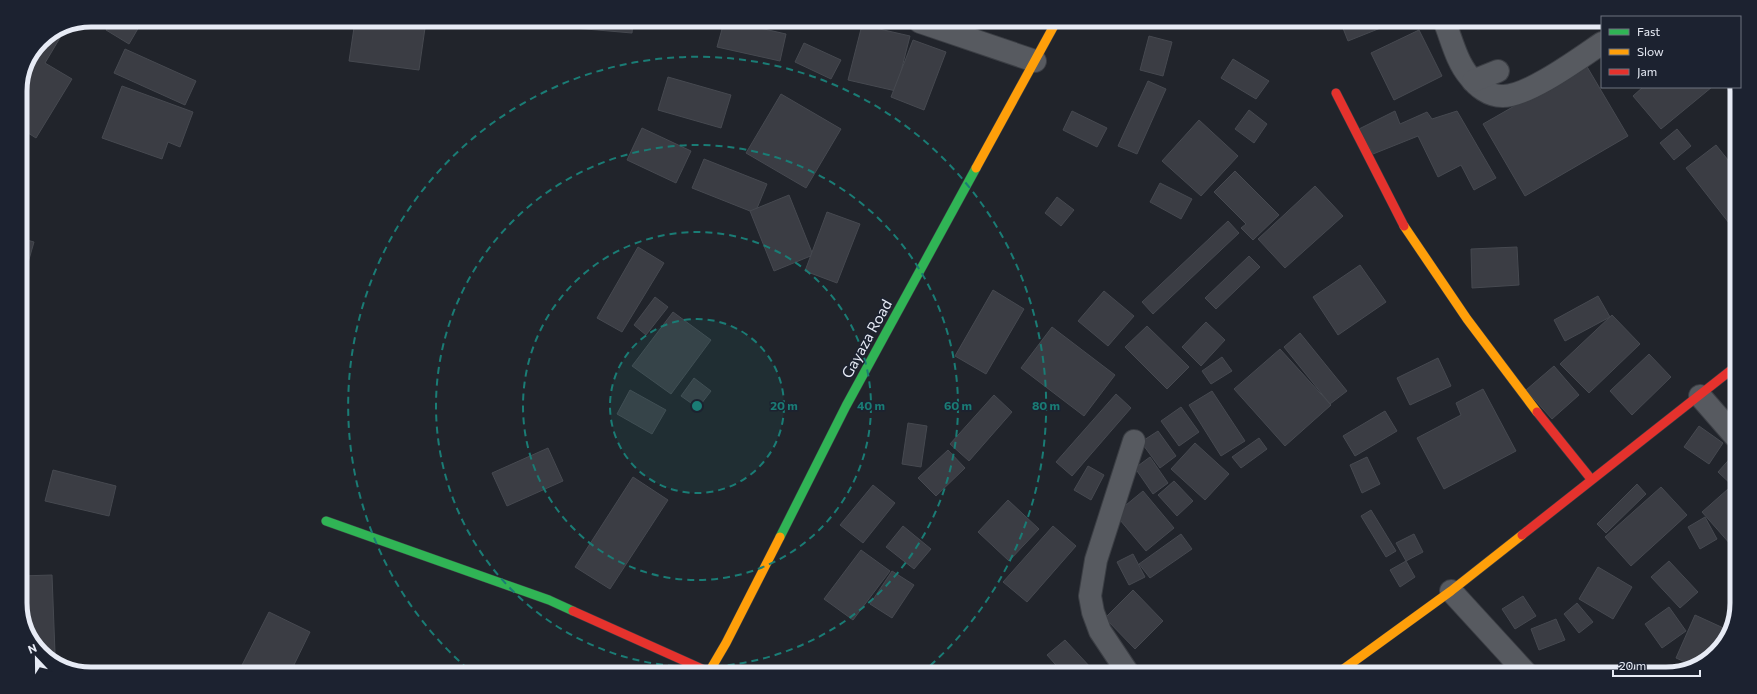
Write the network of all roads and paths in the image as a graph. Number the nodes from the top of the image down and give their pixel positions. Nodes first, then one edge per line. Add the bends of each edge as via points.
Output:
1 (935, 27) edge
2 (1053, 27) edge
3 (1447, 27) edge
4 (1601, 44) edge
5 (1035, 61) junction
6 (1498, 70) dead end
7 (1473, 80) junction
8 (1336, 94) dead end
9 (1730, 370) edge
10 (1700, 396) junction
11 (1730, 430) edge
12 (1134, 441) dead end
13 (1591, 479) junction
14 (326, 521) dead end
15 (1451, 590) junction
16 (698, 667) edge
17 (712, 667) edge
18 (1124, 667) edge
19 (1346, 667) edge
20 (1521, 667) edge

1 - 5 street
2 - 5 street, Gayaza Road
3 - 7 street via 1460,62
4 - 7 street via 1558,72 1516,94 1503,96 1489,93
5 - 17 street, Gayaza Road via 846,406
6 - 7 street
8 - 13 street via 1399,219 1418,248 1531,404
9 - 10 street
10 - 11 street
10 - 13 street
12 - 18 street via 1096,560 1090,596 1100,631
13 - 15 street
14 - 16 street via 549,600
15 - 19 street
15 - 20 street

